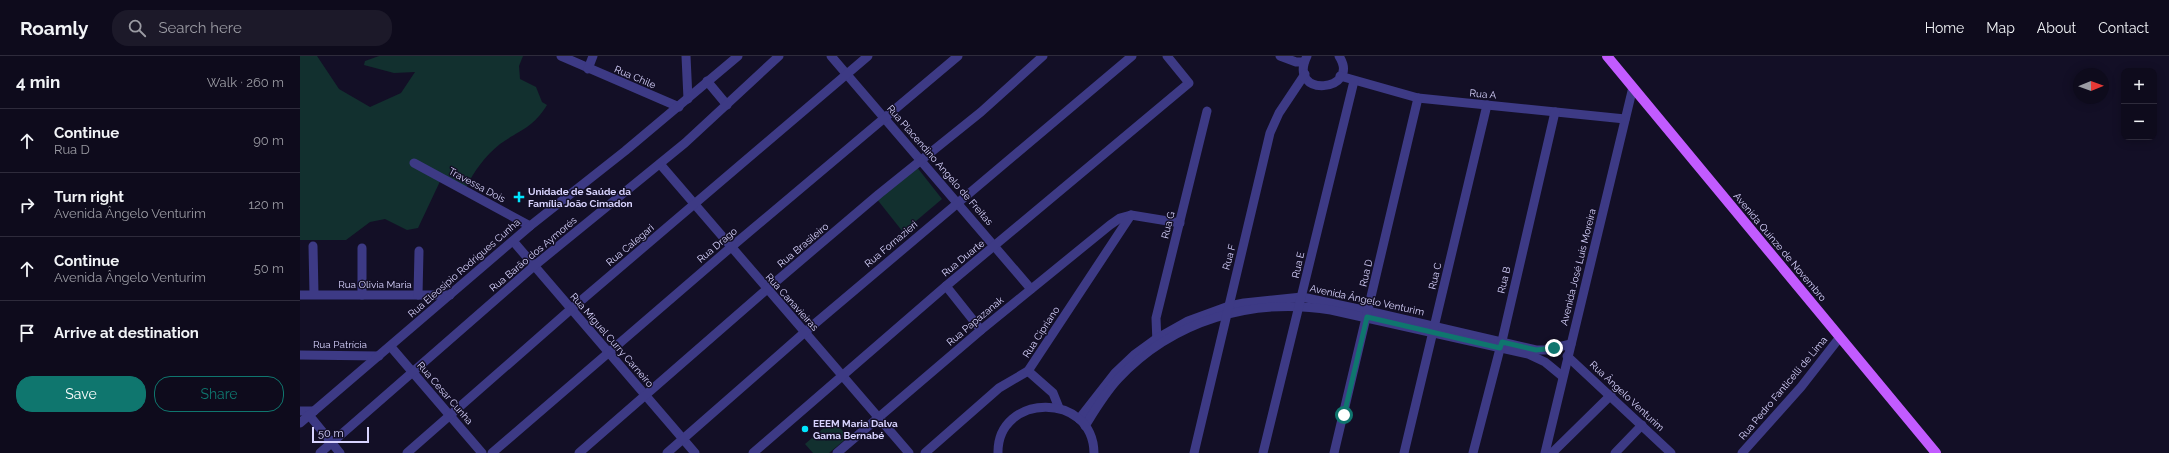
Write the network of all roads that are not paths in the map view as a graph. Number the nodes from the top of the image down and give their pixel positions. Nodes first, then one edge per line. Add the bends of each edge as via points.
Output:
1 (562, 56) edge
2 (593, 56) edge
3 (686, 56) edge
4 (738, 56) edge
5 (779, 56) edge
6 (831, 56) edge
7 (868, 56) edge
8 (958, 56) edge
9 (1043, 56) edge
10 (1132, 56) edge
11 (1167, 56) edge
12 (1280, 56) edge
13 (1339, 56) edge
14 (1607, 56) edge
15 (1306, 59) edge
16 (588, 69) junction
17 (847, 74) junction
18 (1305, 74) junction
19 (1340, 76) junction
20 (707, 81) junction
21 (1354, 81) junction
22 (1633, 87) junction
23 (1418, 98) junction
24 (688, 99) junction
25 (727, 105) junction
26 (1487, 105) junction
27 (679, 107) junction
28 (1207, 111) dead end
29 (1555, 112) junction
30 (885, 118) junction
31 (1626, 119) junction
32 (922, 160) junction
33 (414, 163) dead end
34 (660, 164) junction
35 (957, 202) junction
36 (694, 205) junction
37 (1132, 215) junction
38 (1180, 223) junction
39 (530, 226) junction
40 (513, 242) junction
41 (313, 246) dead end
42 (994, 246) junction
43 (362, 248) dead end
44 (730, 248) junction
45 (419, 250) dead end
46 (534, 266) junction
47 (946, 286) junction
48 (1031, 289) junction
49 (766, 290) junction
50 (314, 294) junction
51 (300, 295) edge
52 (362, 295) junction
53 (418, 295) junction
54 (450, 295) junction
55 (1301, 301) junction
56 (570, 310) junction
57 (1228, 310) junction
58 (1367, 314) junction
59 (981, 330) junction
60 (1433, 330) junction
61 (805, 332) junction
62 (1840, 336) junction
63 (1156, 342) junction
64 (1571, 344) junction
65 (1501, 345) junction
66 (391, 347) junction
67 (608, 353) junction
68 (300, 355) edge
69 (379, 356) junction
70 (1567, 356) junction
71 (1028, 371) junction
72 (413, 372) junction
73 (842, 374) junction
74 (1562, 376) junction
75 (646, 395) junction
76 (1611, 395) junction
77 (1059, 408) junction
78 (300, 411) edge
79 (311, 413) junction
80 (449, 416) junction
81 (878, 417) junction
82 (1082, 422) junction
83 (300, 423) edge
84 (1642, 425) junction
85 (683, 439) junction
86 (332, 443) junction
87 (320, 453) edge
88 (340, 453) edge
89 (407, 453) edge
90 (482, 453) edge
91 (492, 453) edge
92 (579, 453) edge
93 (667, 453) edge
94 (695, 453) edge
95 (753, 453) edge
96 (837, 453) edge
97 (910, 453) edge
98 (925, 453) edge
99 (998, 453) edge
100 (1094, 453) edge
101 (1194, 453) edge
102 (1264, 453) edge
103 (1334, 453) edge
104 (1404, 453) edge
105 (1473, 453) edge
106 (1545, 453) edge
107 (1552, 453) edge
108 (1615, 453) edge
109 (1671, 453) edge
110 (1742, 453) edge
111 (1936, 453) edge

1 - 16 street, Rua Chile
2 - 16 street
3 - 24 street
4 - 20 street, Rua Eleosipio Rodrigues Cunha
5 - 25 street, Rua Barão dos Aymorés
6 - 17 street, Rua Placendino Angelo de Freitas
7 - 17 street, Rua Calegari
8 - 30 street, Rua Drago
9 - 32 street, Rua Brasileiro via 981,112
10 - 35 street, Rua Fornazieri
11 - 42 street, Rua Duarte via 1189,83
12 - 15 street via 1296,62
13 - 19 street via 1342,64
14 - 22 main road, Avenida Quinze de Novembro
15 - 18 street
16 - 27 street, Rua Chile
17 - 30 street, Rua Placendino Angelo de Freitas
17 - 36 street, Rua Calegari
18 - 19 street via 1308,80 1319,87 1332,85
18 - 57 street, Rua F via 1270,133
19 - 21 street, Rua A
20 - 24 street, Rua Eleosipio Rodrigues Cunha
20 - 25 street
21 - 23 street, Rua A
21 - 55 street, Rua E
22 - 31 street, Avenida José Luis Moreira
22 - 62 main road, Avenida Quinze de Novembro
23 - 26 street, Rua A
23 - 58 street, Rua D
24 - 27 street, Rua Eleosipio Rodrigues Cunha
25 - 34 street, Rua Barão dos Aymorés
26 - 29 street, Rua A
26 - 60 street, Rua C
27 - 39 street, Rua Eleosipio Rodrigues Cunha
28 - 38 street, Rua G
29 - 31 street, Rua A
29 - 65 street, Rua B
30 - 32 street, Rua Placendino Angelo de Freitas
30 - 44 street, Rua Drago
31 - 64 street, Avenida José Luis Moreira
32 - 35 street, Rua Placendino Angelo de Freitas
32 - 49 street, Rua Brasileiro
33 - 39 street, Travessa Dois
34 - 36 street, Rua Canavieiras
34 - 46 street, Rua Barão dos Aymorés
35 - 42 street, Rua Placendino Angelo de Freitas
35 - 61 street, Rua Fornazieri
36 - 44 street, Rua Canavieiras
36 - 56 street, Rua Calegari
37 - 38 street
37 - 48 street, Rua Papazanak via 1120,218 1110,225
37 - 71 street, Rua Cipriano
38 - 63 street, Rua G via 1156,318
39 - 40 street, Rua Eleosipio Rodrigues Cunha
40 - 46 street, Rua Miguel Curry Carneiro
40 - 54 street, Rua Eleosipio Rodrigues Cunha
41 - 50 street
42 - 47 street, Rua Duarte
42 - 48 street, Rua Placendino Angelo de Freitas
43 - 52 street
44 - 49 street, Rua Canavieiras
44 - 67 street, Rua Drago
45 - 53 street
46 - 56 street, Rua Miguel Curry Carneiro
46 - 72 street, Rua Barão dos Aymorés
47 - 59 street
47 - 73 street, Rua Duarte
48 - 59 street, Rua Papazanak
49 - 61 street, Rua Canavieiras
49 - 75 street, Rua Brasileiro
50 - 51 street, Rua Olivia Maria
50 - 52 street, Rua Olivia Maria
52 - 53 street, Rua Olivia Maria
53 - 54 street, Rua Olivia Maria
54 - 66 street, Rua Eleosipio Rodrigues Cunha
55 - 57 street, Avenida Ângelo Venturim via 1273,299
55 - 58 street, Avenida Ângelo Venturim
55 - 102 street, Rua E
56 - 67 street, Rua Miguel Curry Carneiro
56 - 80 street, Rua Calegari
57 - 63 street, Avenida Ângelo Venturim via 1188,321
57 - 101 street, Rua F
58 - 60 street, Avenida Ângelo Venturim
58 - 103 street, Rua D
59 - 81 street, Rua Papazanak
60 - 65 street, Avenida Ângelo Venturim
60 - 104 street, Rua C
61 - 73 street, Rua Canavieiras
61 - 85 street, Rua Fornazieri
62 - 110 street, Rua Pedro Fanticelli de Lima via 1801,387
62 - 111 main road, Avenida Quinze de Novembro
63 - 82 street, Avenida Ângelo Venturim via 1134,355 1115,373
64 - 65 street, Avenida Ângelo Venturim via 1545,350
64 - 70 street, Avenida José Luis Moreira
65 - 74 street, Avenida Ângelo Venturim via 1536,357
65 - 105 street, Rua B
66 - 69 street, Rua Eleosipio Rodrigues Cunha
66 - 72 street, Rua Cesar Cunha
67 - 75 street, Rua Miguel Curry Carneiro
67 - 91 street, Rua Drago
68 - 69 street, Rua Patrícia
69 - 79 street, Rua Eleosipio Rodrigues Cunha
70 - 74 street, Avenida José Luis Moreira
70 - 76 street, Rua Ângelo Venturim
71 - 77 street via 1053,393
71 - 98 street, Rua Cipriano via 999,388
72 - 80 street, Rua Cesar Cunha
72 - 86 street, Rua Barão dos Aymorés
73 - 81 street, Rua Canavieiras
73 - 95 street, Rua Duarte
74 - 106 street, Avenida José Luis Moreira
75 - 85 street, Rua Miguel Curry Carneiro
75 - 92 street, Rua Brasileiro
76 - 84 street, Rua Ângelo Venturim
76 - 107 street
77 - 82 street
77 - 99 street via 1044,406 1031,408 1019,414 1009,423 1002,435
78 - 79 street
79 - 83 street, Rua Eleosipio Rodrigues Cunha
79 - 86 street
80 - 89 street, Rua Calegari
80 - 90 street, Rua Cesar Cunha
81 - 96 street, Rua Papazanak
81 - 97 street, Rua Canavieiras
82 - 100 street via 1091,438
84 - 108 street
84 - 109 street, Rua Ângelo Venturim
85 - 93 street, Rua Fornazieri
85 - 94 street, Rua Miguel Curry Carneiro
86 - 87 street, Rua Barão dos Aymorés
86 - 88 street

